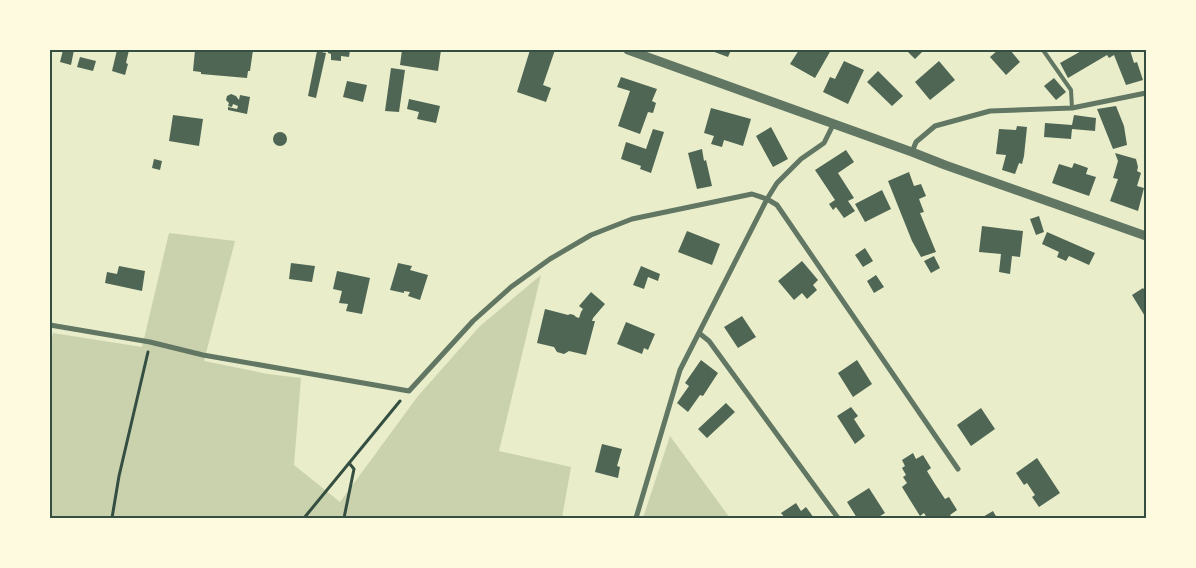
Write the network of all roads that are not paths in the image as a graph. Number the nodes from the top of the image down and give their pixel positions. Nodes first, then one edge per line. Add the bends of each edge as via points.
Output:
1 (628, 50) edge
2 (1044, 50) edge
3 (1146, 94) edge
4 (1072, 108) junction
5 (834, 124) junction
6 (912, 152) junction
7 (767, 199) junction
8 (1146, 236) edge
9 (50, 325) edge
10 (698, 333) junction
11 (958, 469) dead end
12 (636, 518) edge
13 (838, 518) edge

1 - 5 street
2 - 4 lane via 1071,90
3 - 4 street
4 - 6 street via 990,111 935,126 916,142
5 - 6 street
5 - 7 street via 824,143 801,159 777,183
6 - 8 street
7 - 9 street via 752,194 632,219 591,235 511,287 473,321 409,391
7 - 10 street
7 - 11 street via 778,205
10 - 12 street via 680,370
10 - 13 street via 709,341

